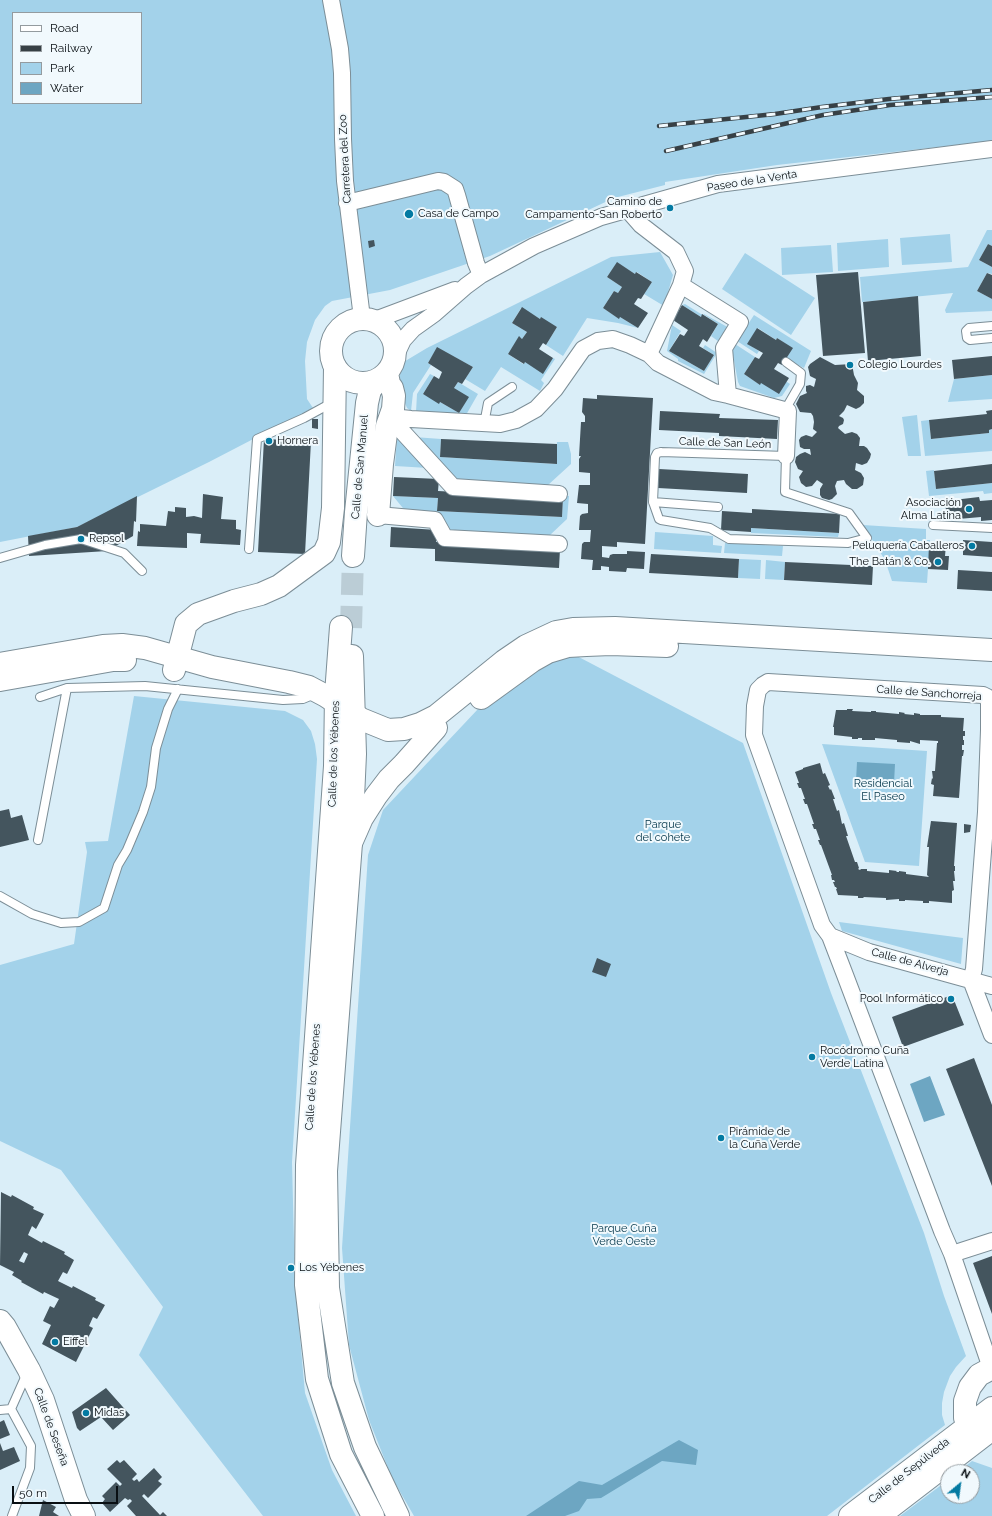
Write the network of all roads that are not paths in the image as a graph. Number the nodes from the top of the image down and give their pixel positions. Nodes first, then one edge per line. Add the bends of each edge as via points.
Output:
1 (331, 0) edge
2 (992, 150) edge
3 (347, 203) junction
4 (627, 209) junction
5 (481, 275) junction
6 (681, 285) junction
7 (466, 286) junction
8 (368, 319) junction
9 (992, 326) edge
10 (992, 338) edge
11 (649, 354) junction
12 (786, 362) dead end
13 (387, 369) junction
14 (342, 373) junction
15 (512, 387) dead end
16 (728, 395) junction
17 (336, 405) junction
18 (393, 409) junction
19 (785, 410) junction
20 (484, 424) junction
21 (400, 429) dead end
22 (786, 456) junction
23 (559, 494) dead end
24 (653, 502) junction
25 (718, 506) dead end
26 (378, 515) joint
27 (933, 525) dead end
28 (992, 528) edge
29 (559, 544) dead end
30 (249, 549) dead end
31 (0, 558) edge
32 (142, 570) dead end
33 (992, 650) edge
34 (0, 664) edge
35 (992, 664) edge
36 (178, 669) junction
37 (0, 680) edge
38 (67, 688) junction
39 (40, 697) dead end
40 (333, 700) junction
41 (436, 728) junction
42 (38, 840) dead end
43 (351, 843) junction
44 (0, 896) edge
45 (830, 936) junction
46 (971, 980) junction
47 (992, 986) edge
48 (992, 1035) edge
49 (992, 1241) edge
50 (952, 1254) junction
51 (0, 1321) edge
52 (992, 1368) edge
53 (29, 1370) junction
54 (992, 1408) edge
55 (10, 1409) junction
56 (0, 1410) edge
57 (983, 1435) edge
58 (12, 1516) edge
59 (84, 1516) edge
60 (373, 1516) edge
61 (398, 1516) edge
62 (850, 1516) edge
63 (879, 1516) edge

1 - 3 street, Carretera del Zoo via 342,73 342,139
2 - 4 street, Paseo de la Venta via 718,184
3 - 5 street via 438,181 444,182 455,189 458,195
3 - 8 street, Carretera del Zoo
4 - 5 street, Paseo de la Venta via 601,217 534,246
4 - 6 street via 641,225 676,252 685,271
5 - 7 street, Paseo de la Venta
6 - 11 street
6 - 16 street via 740,322 724,348
7 - 8 street
7 - 13 street via 413,329 403,340
8 - 13 main road via 386,327 396,345
8 - 14 main road via 349,321 333,338 331,354
9 - 10 lane via 968,328 966,331 970,340
11 - 16 street via 658,363 714,392
11 - 20 street via 613,339 598,341 582,349 555,389 536,409 516,420
12 - 19 lane via 802,373 800,384
13 - 14 main road via 364,383
13 - 14 main road, Calle de San Manuel via 370,390 366,403 356,512 349,556 354,396
13 - 18 main road via 394,396
14 - 17 main road
14 - 36 main road via 333,533 328,552 317,564 296,579 266,596 202,616 191,626
15 - 20 lane via 488,403
16 - 19 street
17 - 30 lane via 326,406 258,439
17 - 36 main road via 333,508 329,542 324,553 279,586 198,614 186,624
18 - 20 street via 401,418
18 - 26 main road via 387,426
19 - 22 street via 788,411
21 - 23 street via 453,487
22 - 24 lane, Calle de San León via 657,453
22 - 24 lane, Calle de San León via 785,492 849,513 867,538 848,543 729,539 710,528 661,520
24 - 25 lane
26 - 29 street via 435,520 445,538
27 - 28 lane
31 - 32 lane via 45,545 82,539 124,553
33 - 40 main road via 615,628 573,629 556,632 526,646 436,716 404,729 388,730 372,724
34 - 36 main road via 122,645 145,648
35 - 41 main road via 779,650 611,644 568,646 548,652 532,661
36 - 37 main road via 131,660 113,660
36 - 38 lane via 145,686
36 - 40 main road via 195,677 233,685
36 - 44 lane via 156,748 151,787 127,850 118,865 104,908 79,922 61,923 32,914
38 - 39 lane
38 - 42 lane
40 - 40 main road, Calle de los Yébenes via 346,627
40 - 41 main road via 362,734 386,741 406,740
40 - 43 main road, Calle de los Yébenes via 355,754
40 - 60 main road, Calle de los Yébenes via 335,766 307,1165 306,1285 317,1379 341,1454
41 - 43 main road via 376,796 362,818
43 - 61 main road, Calle de los Yébenes via 326,1171 328,1288 343,1383 365,1447
45 - 46 street, Calle de Alverja via 869,952
45 - 46 street, Calle de Sanchorreja via 822,925 754,734 758,690 768,682 983,695 989,702 986,812 974,969
45 - 50 street
46 - 47 street, Calle de Alverja
46 - 48 street
49 - 50 street
50 - 52 street
51 - 53 main road, Calle de Seseña
52 - 57 main road via 979,1375 964,1401 965,1418
53 - 55 lane
53 - 59 main road, Calle de Seseña via 43,1400 76,1500
54 - 57 main road, Calle de Sepúlveda
55 - 56 lane
55 - 58 lane via 31,1446 30,1468
57 - 62 main road, Calle de Sepúlveda
57 - 63 main road, Calle de Sepúlveda

